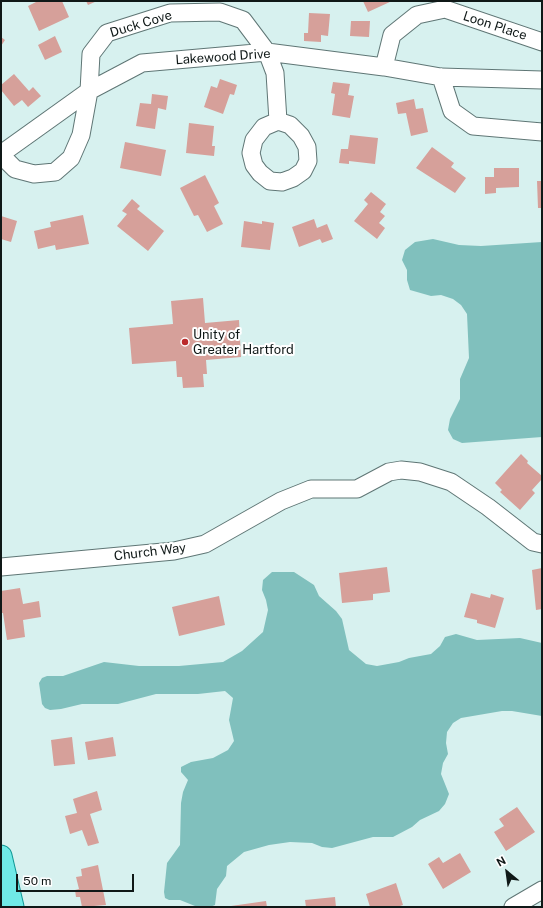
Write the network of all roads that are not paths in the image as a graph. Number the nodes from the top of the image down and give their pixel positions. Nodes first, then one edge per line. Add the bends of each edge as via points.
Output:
1 (542, 42) edge
2 (267, 52) junction
3 (384, 67) junction
4 (441, 77) junction
5 (542, 80) edge
6 (89, 91) junction
7 (278, 122) dead end
8 (542, 132) edge
9 (1, 155) edge
10 (542, 544) edge
11 (1, 567) edge
12 (1, 856) edge
13 (538, 898) edge
14 (14, 907) edge
15 (513, 907) edge

1 - 3 street, Loon Place via 445,10 417,15 392,35
2 - 3 street, Lakewood Drive
2 - 6 street, Lakewood Drive via 142,63
2 - 6 street, Duck Cove via 243,20 220,12 170,13 107,33 91,54
2 - 7 street, Duck Cove via 275,73
3 - 4 street, Lakewood Drive
4 - 5 street, Lakewood Drive
4 - 8 street via 452,111 473,126
6 - 9 street, Lakewood Drive
6 - 9 street, Duck Cove via 81,134 71,158 55,172 34,174 15,168
10 - 11 street, Church Way via 533,542 451,482 420,472 401,470 389,472 357,489 311,489 281,501 204,544 174,551
12 - 14 main road
13 - 15 street

